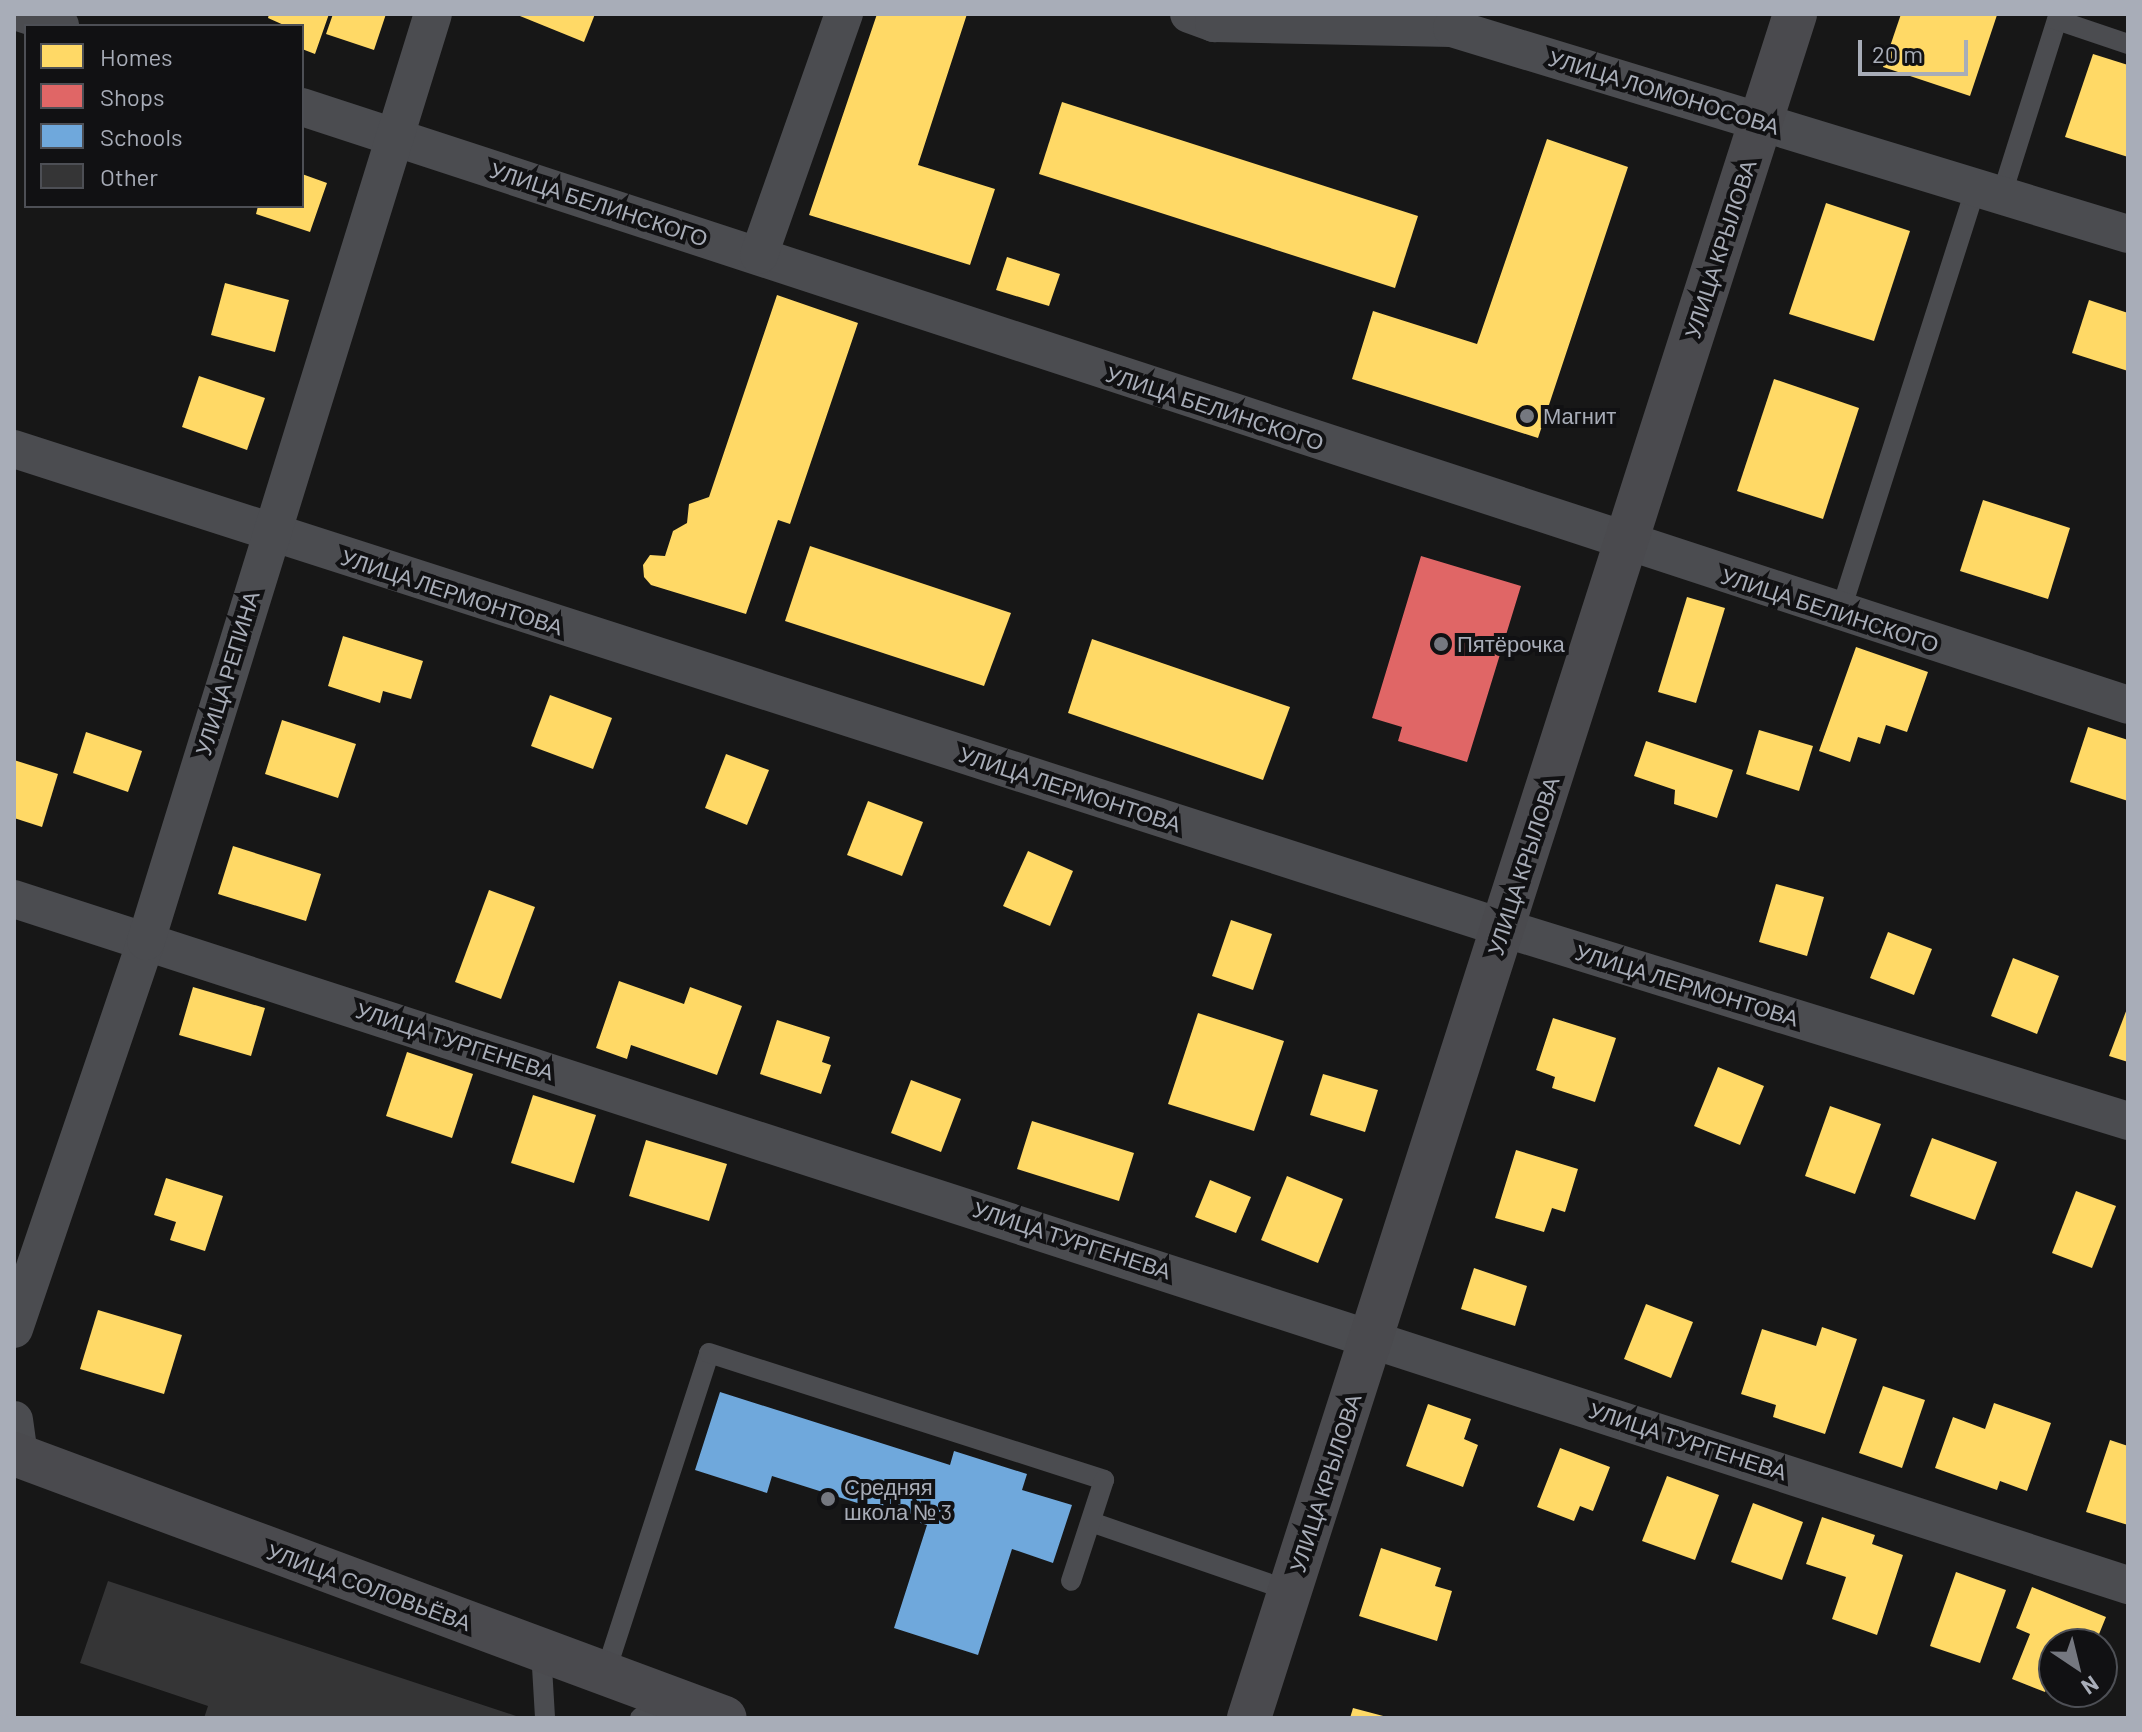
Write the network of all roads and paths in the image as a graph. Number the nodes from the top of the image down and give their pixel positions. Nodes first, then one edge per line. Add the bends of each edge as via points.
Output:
1 (24, 14) edge
2 (433, 14) edge
3 (844, 14) edge
4 (1189, 14) edge
5 (1795, 14) edge
6 (54, 24) edge
7 (2128, 44) edge
8 (304, 108) edge
9 (1761, 122) junction
10 (392, 138) junction
11 (1989, 190) junction
12 (2128, 234) edge
13 (759, 255) junction
14 (14, 449) edge
15 (269, 534) junction
16 (1626, 545) junction
17 (1840, 613) junction
18 (2128, 705) edge
19 (14, 899) edge
20 (1503, 928) junction
21 (146, 941) junction
22 (2128, 1121) edge
23 (14, 1329) edge
24 (1372, 1337) junction
25 (15, 1451) edge
26 (1091, 1522) junction
27 (1071, 1581) dead end
28 (2128, 1585) edge
29 (1290, 1591) junction
30 (541, 1650) junction
31 (605, 1674) junction
32 (654, 1707) edge
33 (545, 1718) edge
34 (725, 1718) edge
35 (1249, 1718) edge

1 - 6 street
2 - 10 street, УЛИЦА РЕПИНА
3 - 13 street
4 - 9 street, УЛИЦА ЛОМОНОСОВА via 1214,23 1452,28
5 - 9 main road, УЛИЦА КРЫЛОВА
7 - 11 lane via 2057,20
8 - 10 street, УЛИЦА БЕЛИНСКОГО
9 - 11 street, УЛИЦА ЛОМОНОСОВА
9 - 16 main road, УЛИЦА КРЫЛОВА
10 - 13 street, УЛИЦА БЕЛИНСКОГО
10 - 15 street, УЛИЦА РЕПИНА
11 - 12 street, УЛИЦА ЛОМОНОСОВА
11 - 17 lane
13 - 16 street, УЛИЦА БЕЛИНСКОГО
14 - 15 street, УЛИЦА ЛЕРМОНТОВА
15 - 20 street, УЛИЦА ЛЕРМОНТОВА
15 - 21 street, УЛИЦА РЕПИНА
16 - 17 street, УЛИЦА БЕЛИНСКОГО
16 - 20 main road, УЛИЦА КРЫЛОВА
17 - 18 street, УЛИЦА БЕЛИНСКОГО
19 - 21 street, УЛИЦА ТУРГЕНЕВА
20 - 22 street, УЛИЦА ЛЕРМОНТОВА
20 - 24 main road, УЛИЦА КРЫЛОВА
21 - 23 street, УЛИЦА РЕПИНА
21 - 24 street, УЛИЦА ТУРГЕНЕВА
24 - 28 street, УЛИЦА ТУРГЕНЕВА
24 - 29 main road, УЛИЦА КРЫЛОВА
25 - 30 main road, УЛИЦА СОЛОВЬЁВА
26 - 27 lane
26 - 29 lane
26 - 31 lane via 1104,1480 709,1353
29 - 35 main road, УЛИЦА КРЫЛОВА
30 - 31 main road, УЛИЦА СОЛОВЬЁВА
30 - 33 lane
31 - 32 main road, УЛИЦА СОЛОВЬЁВА
32 - 34 main road, УЛИЦА СОЛОВЬЁВА

